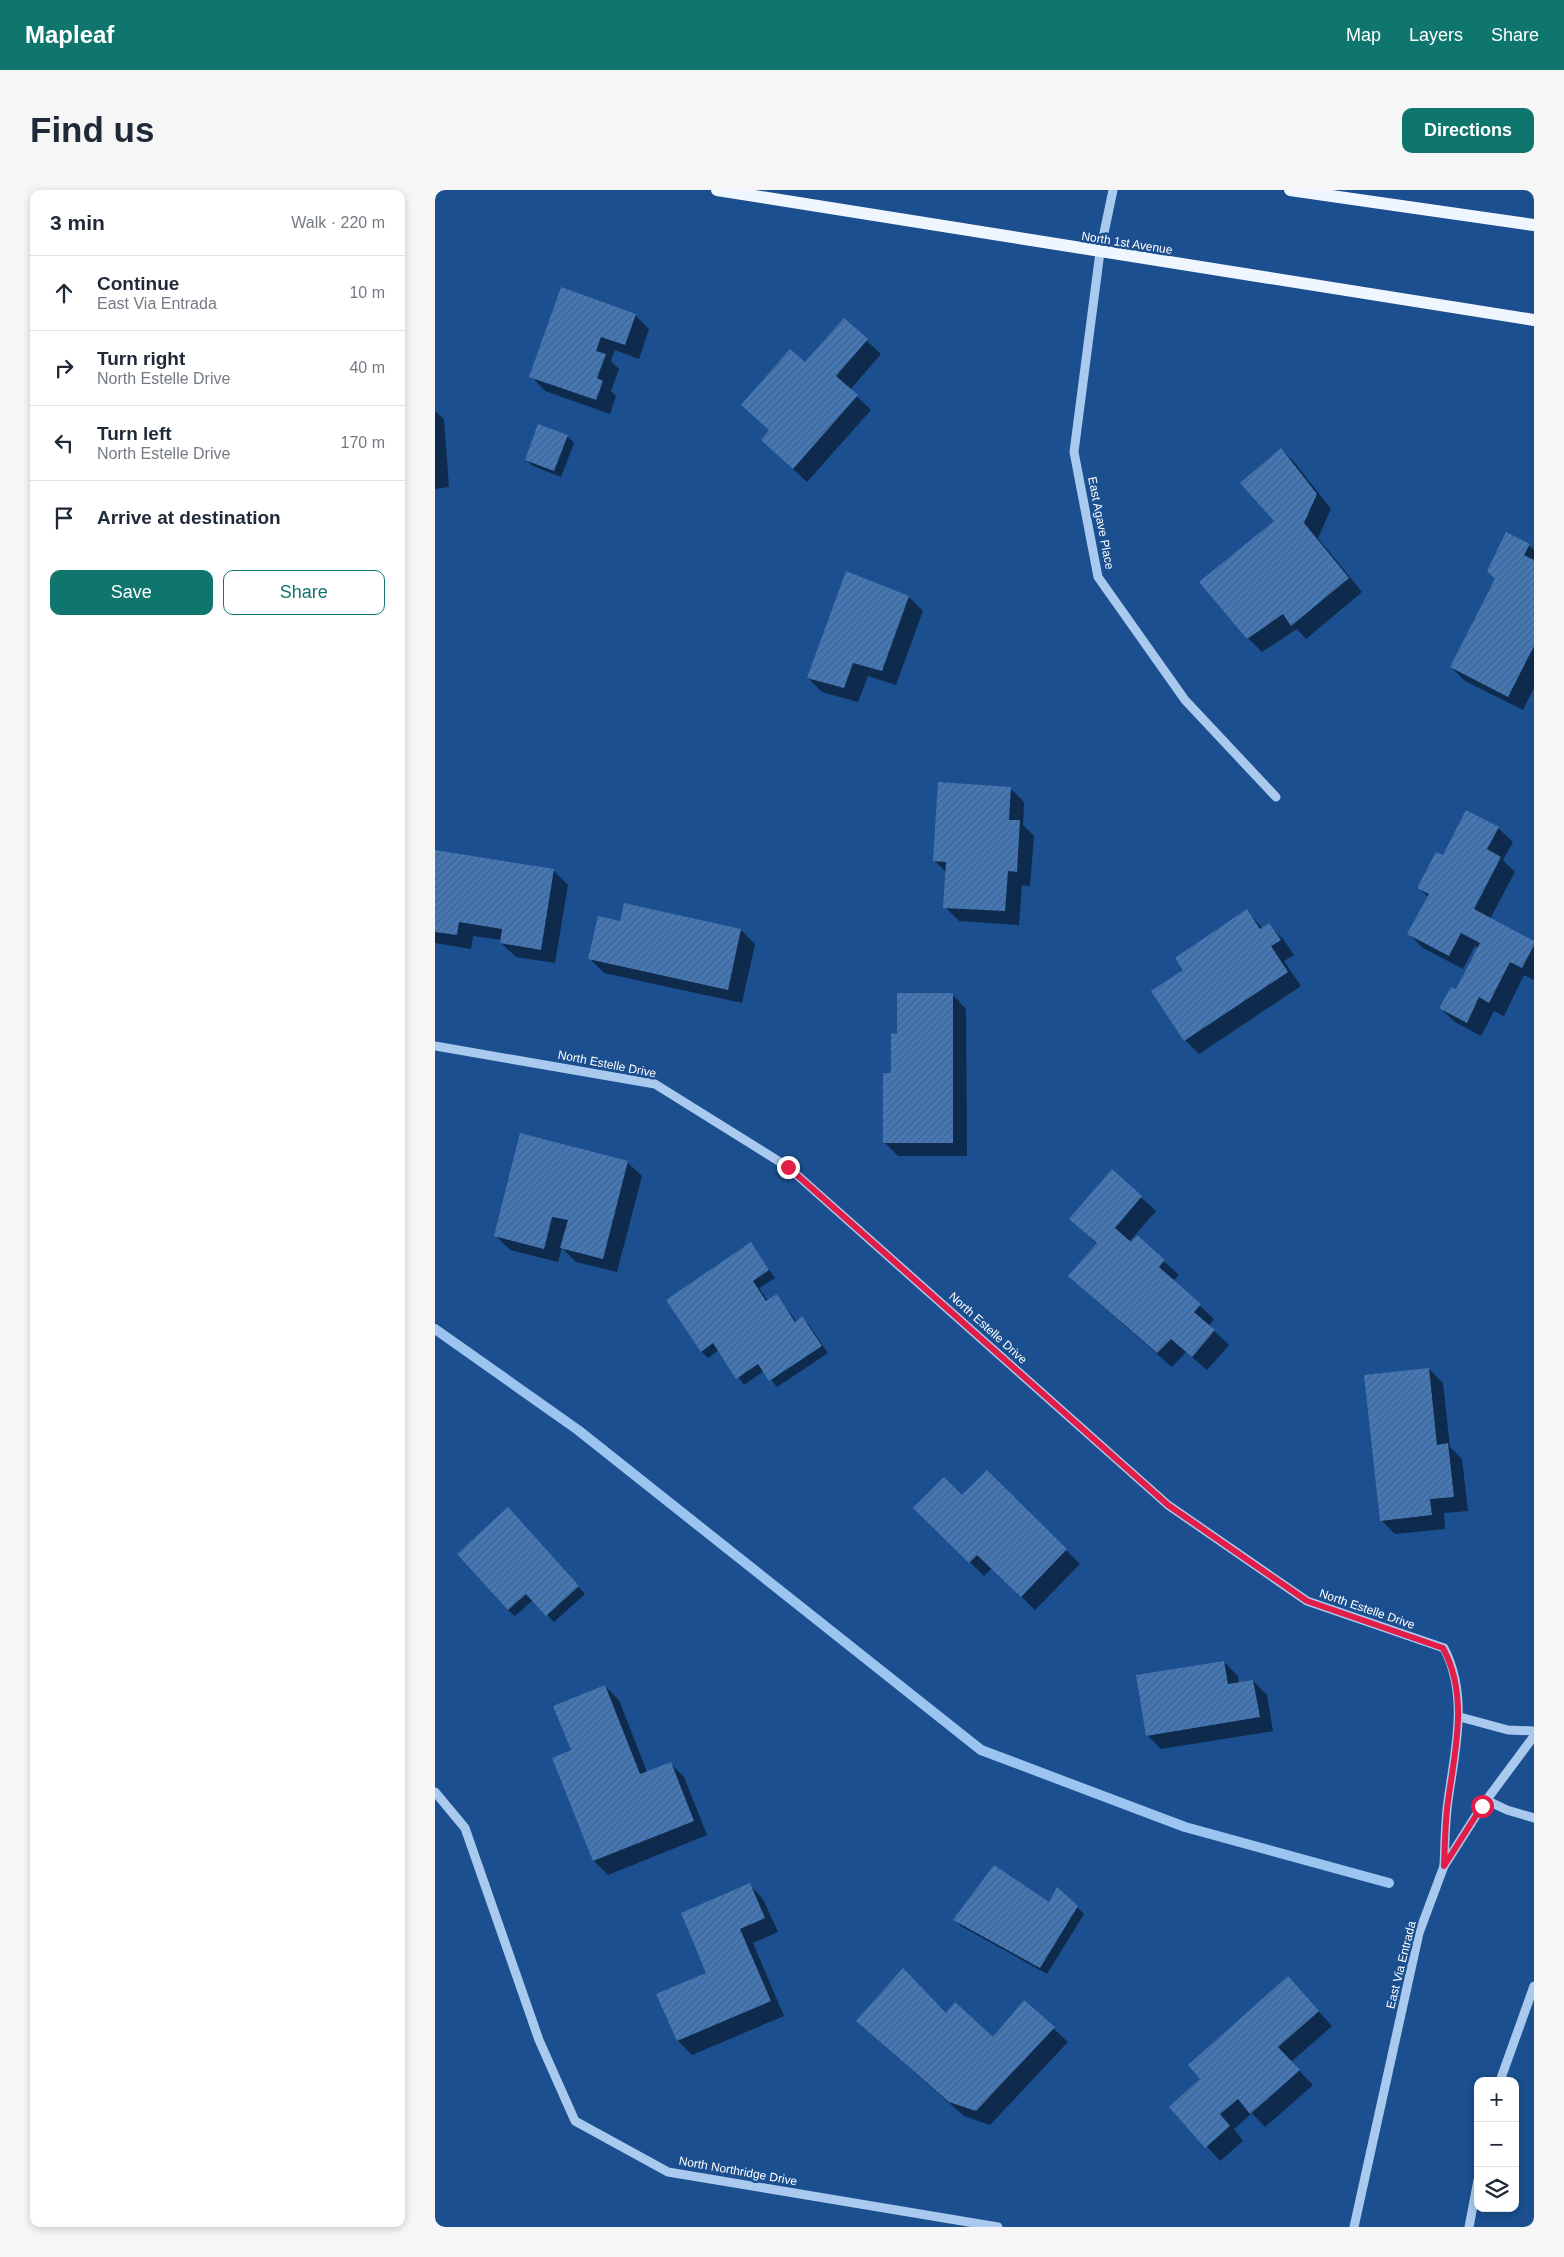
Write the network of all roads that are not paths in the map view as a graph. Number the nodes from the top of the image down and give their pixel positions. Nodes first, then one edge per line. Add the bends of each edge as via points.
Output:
1 (717, 190) edge
2 (1113, 190) edge
3 (1290, 190) edge
4 (1534, 225) edge
5 (1100, 252) junction
6 (1534, 320) edge
7 (1276, 798) dead end
8 (435, 1046) edge
9 (1460, 1718) junction
10 (1534, 1731) edge
11 (1534, 1736) edge
12 (435, 1792) edge
13 (1486, 1800) junction
14 (1534, 1818) edge
15 (1444, 1866) junction
16 (1534, 1986) edge
17 (1501, 2077) edge
18 (1474, 2201) edge
19 (998, 2227) edge
20 (1354, 2227) edge
21 (1469, 2227) edge

1 - 5 main road, North 1st Avenue
2 - 5 street, East Agave Place
3 - 4 main road
5 - 6 main road, North 1st Avenue
5 - 7 street, East Agave Place via 1074,452 1098,577 1185,700
8 - 9 street, North Estelle Drive via 655,1084 788,1167 1168,1505 1307,1601 1443,1648 1452,1663
9 - 10 street via 1508,1730
9 - 15 street, North Estelle Drive via 1448,1804
11 - 13 street, East Via Entrada
12 - 19 street, North Northridge Drive via 465,1828 539,2040 575,2121 668,2172
13 - 14 street
13 - 15 street, East Via Entrada
15 - 20 street, East Via Entrada via 1419,1933
16 - 17 street
18 - 21 street

